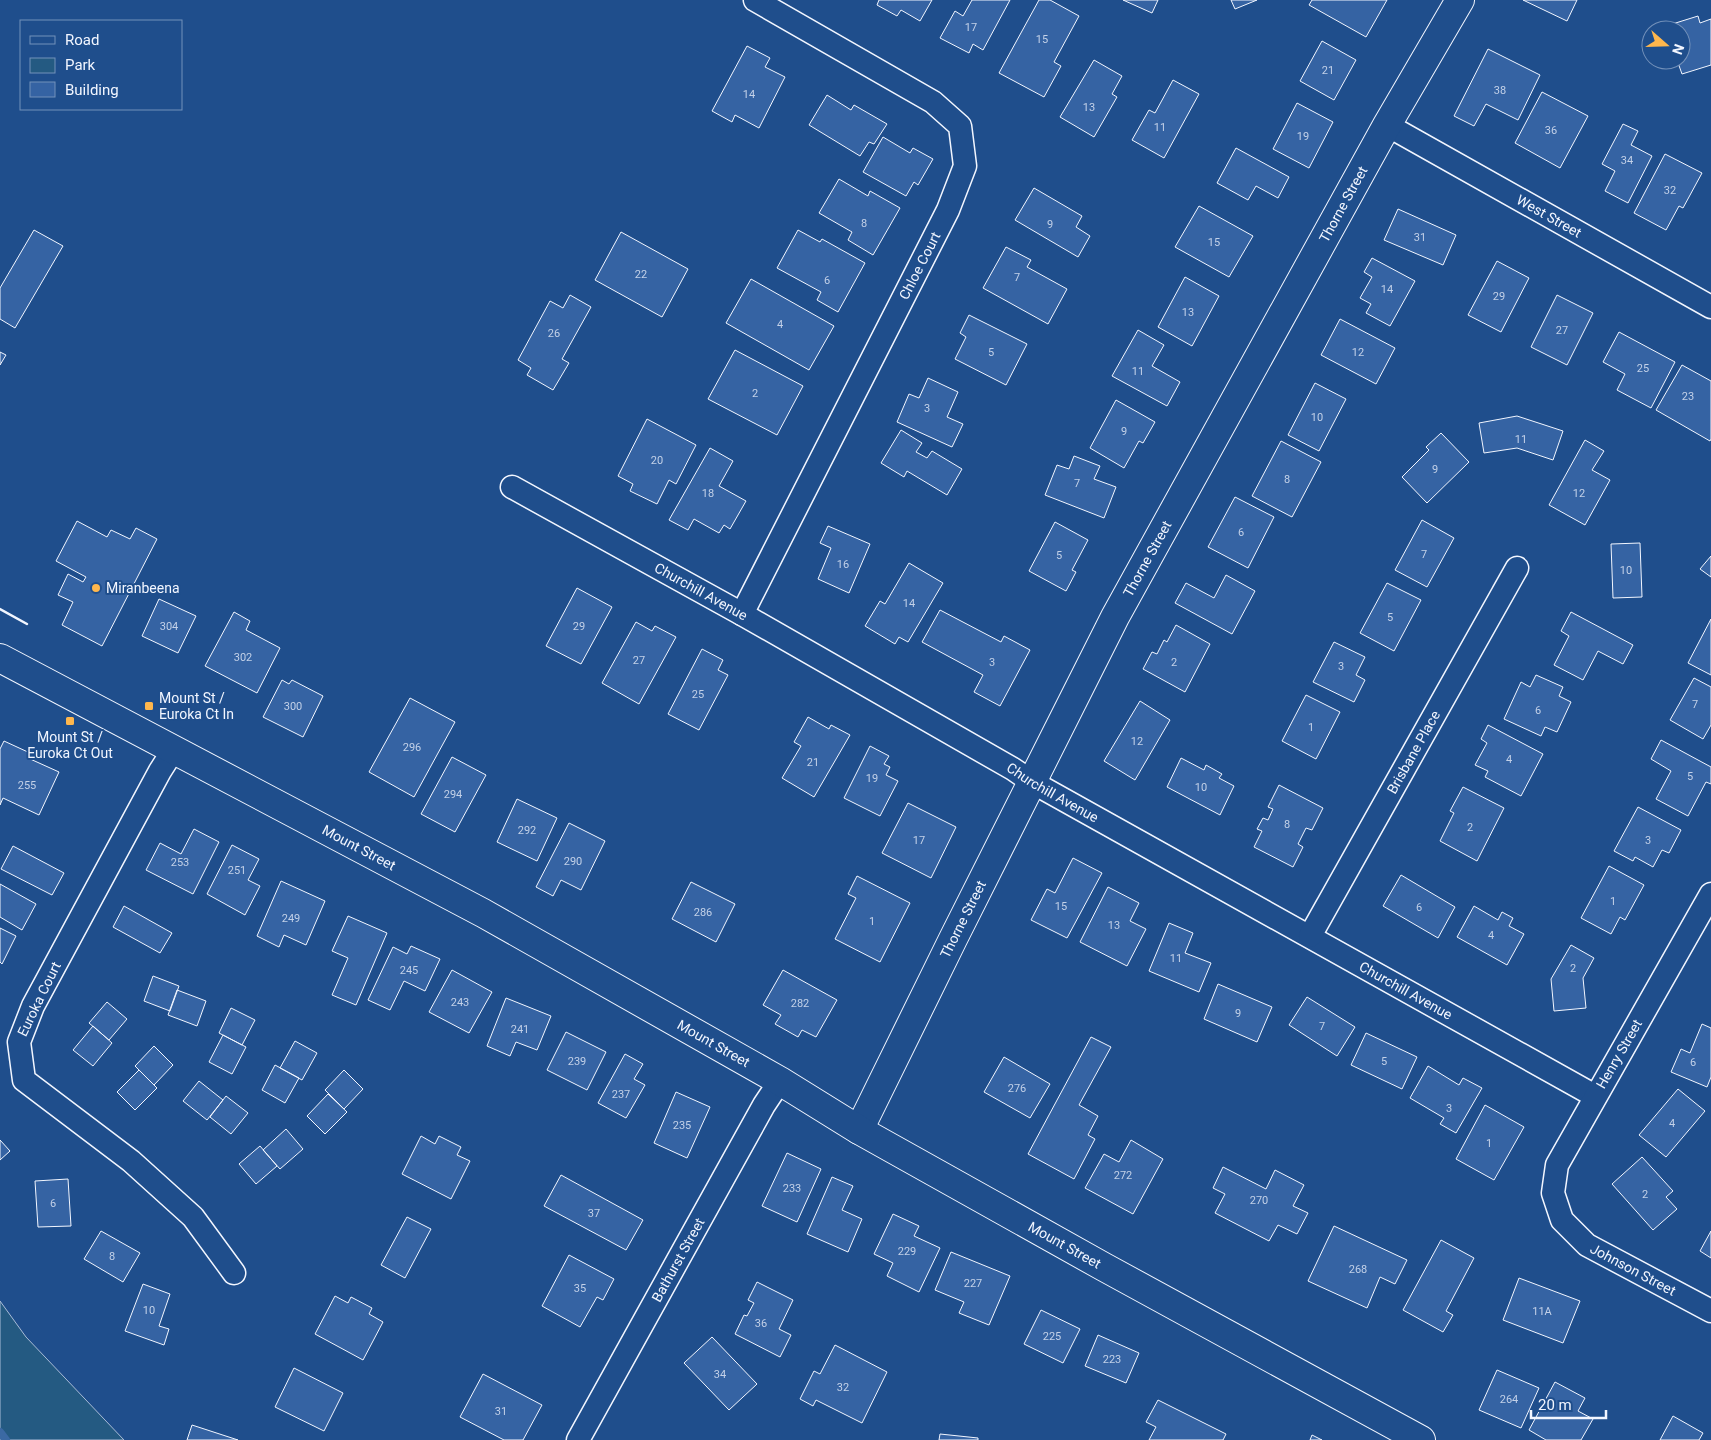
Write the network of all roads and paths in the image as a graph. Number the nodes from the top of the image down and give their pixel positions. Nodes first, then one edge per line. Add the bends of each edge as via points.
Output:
1 (755, 0) edge
2 (1460, 0) edge
3 (1387, 125) junction
4 (1711, 307) edge
5 (512, 487) dead end
6 (1516, 568) dead end
7 (742, 614) junction
8 (0, 658) edge
9 (174, 749) junction
10 (1032, 782) junction
11 (1711, 894) edge
12 (1310, 936) junction
13 (780, 1081) junction
14 (1596, 1096) junction
15 (859, 1130) junction
16 (1562, 1220) joint
17 (234, 1273) dead end
18 (1711, 1310) edge
19 (578, 1440) edge
20 (1421, 1440) edge

1 - 7 street, Chloe Court via 933,102 960,126 965,166 948,210
2 - 3 main road, Thorne Street
3 - 4 street, West Street
3 - 10 main road, Thorne Street via 1120,608
5 - 7 street, Churchill Avenue
6 - 12 street, Brisbane Place
7 - 10 street, Churchill Avenue
8 - 9 main road, Mount Street
9 - 13 main road, Mount Street via 484,913
9 - 17 street, Euroka Court via 33,1006 19,1042 24,1080 131,1161 193,1217
10 - 12 street, Churchill Avenue
10 - 15 main road, Thorne Street
11 - 14 street, Henry Street
12 - 14 street, Churchill Avenue
13 - 15 main road, Mount Street
13 - 19 street, Bathurst Street
14 - 16 street, Henry Street via 1558,1165 1552,1193
15 - 20 main road, Mount Street
16 - 18 street, Johnson Street via 1587,1245

